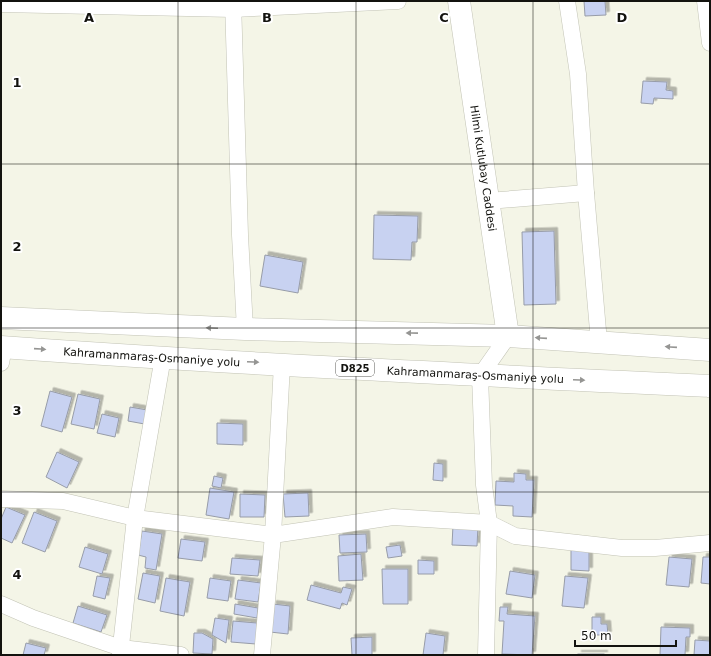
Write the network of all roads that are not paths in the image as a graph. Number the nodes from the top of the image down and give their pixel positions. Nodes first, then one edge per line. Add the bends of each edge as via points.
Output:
1 (398, 1) edge
2 (458, 1) edge
3 (567, 1) edge
4 (705, 1) edge
5 (1, 4) edge
6 (233, 5) edge
7 (710, 43) edge
8 (586, 193) junction
9 (488, 201) junction
10 (1, 318) edge
11 (245, 329) junction
12 (508, 336) junction
13 (599, 342) junction
14 (710, 350) edge
15 (2, 352) edge
16 (163, 357) junction
17 (282, 364) junction
18 (480, 376) junction
19 (710, 386) edge
20 (1, 499) edge
21 (135, 518) junction
22 (488, 523) junction
23 (273, 535) junction
24 (710, 543) edge
25 (1, 604) edge
26 (120, 651) edge
27 (182, 655) edge
28 (262, 655) edge
29 (486, 655) edge

1 - 6 street
2 - 9 main road, Hilmi Kutlubay Caddesi
3 - 8 street via 578,74
4 - 7 street
5 - 6 street
6 - 11 street
8 - 9 street
8 - 13 street
9 - 12 main road, Hilmi Kutlubay Caddesi
11 -> 10 main road
12 -> 11 main road
13 -> 12 main road
12 - 18 street
14 -> 13 main road
15 -> 16 main road, Kahramanmaraş-Osmaniye yolu / D825
16 -> 17 main road, Kahramanmaraş-Osmaniye yolu / D825
16 - 21 street
17 - 18 main road, Kahramanmaraş-Osmaniye yolu / D825
17 - 23 street
18 -> 19 main road, Kahramanmaraş-Osmaniye yolu / D825
18 - 22 street
20 - 21 street via 63,501
21 - 23 street
21 - 26 street
22 - 23 street via 393,517
22 - 24 street via 515,536 622,548
22 - 29 street
23 - 28 street
25 - 26 street
26 - 27 street

